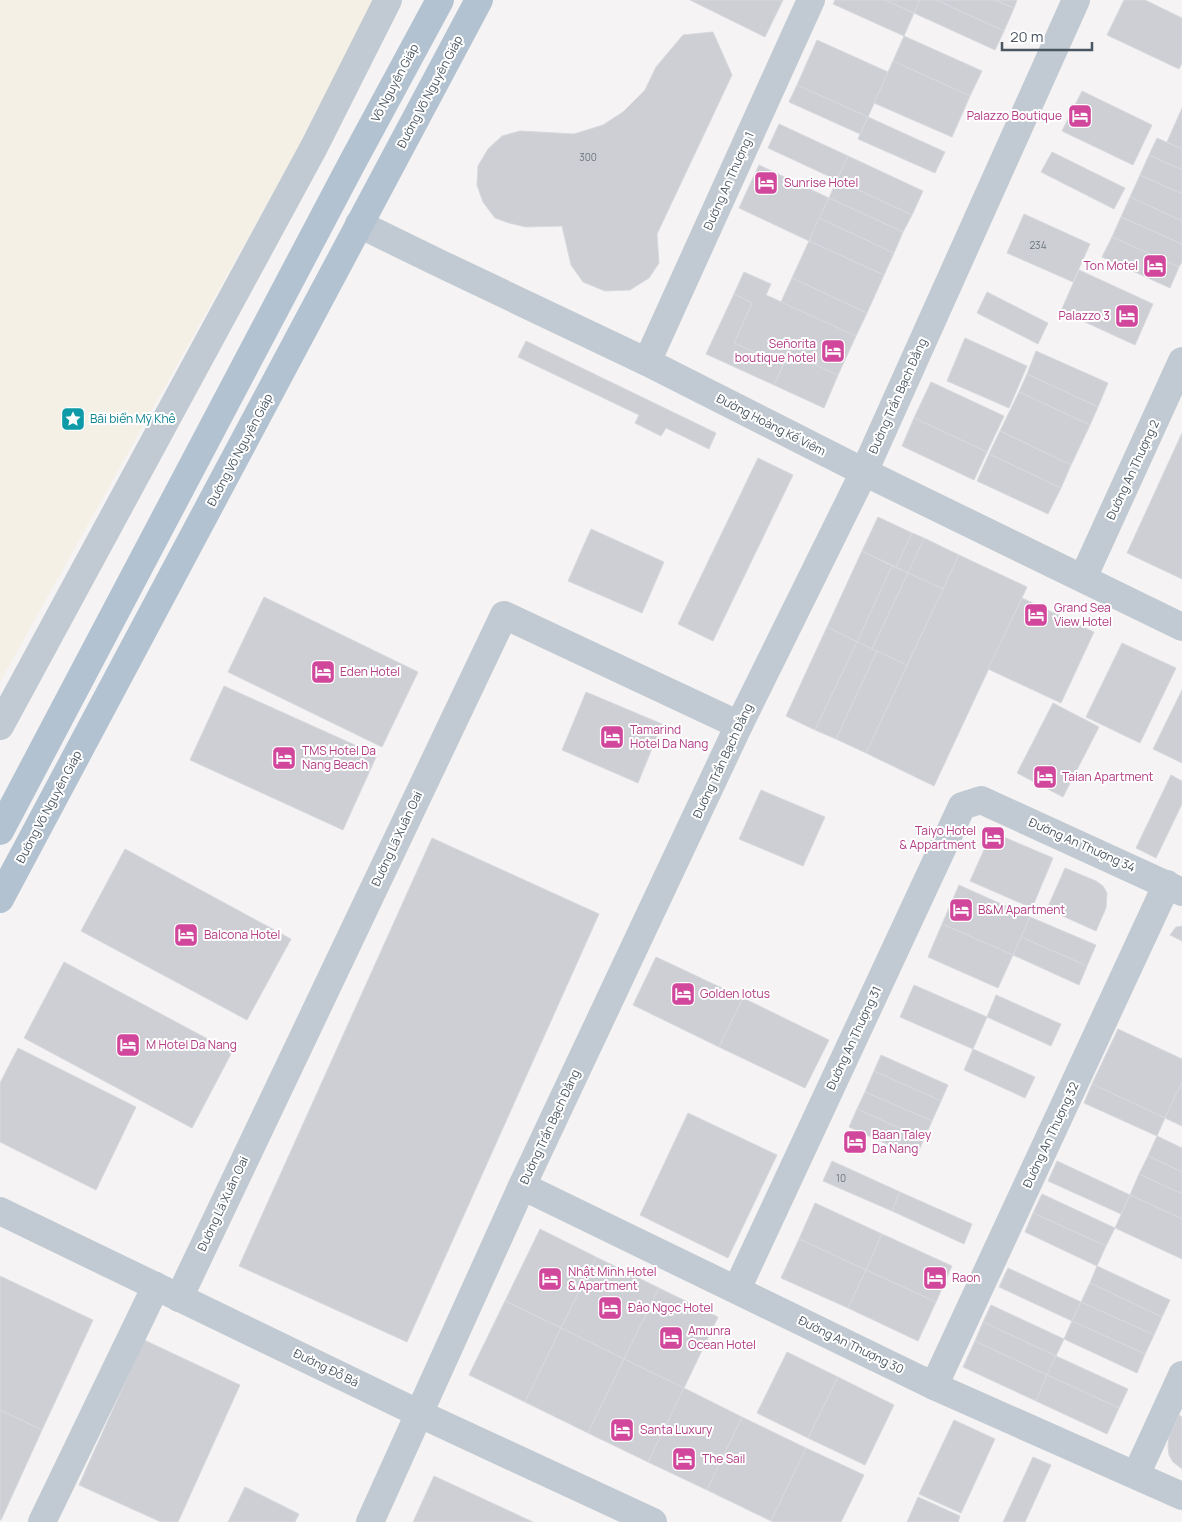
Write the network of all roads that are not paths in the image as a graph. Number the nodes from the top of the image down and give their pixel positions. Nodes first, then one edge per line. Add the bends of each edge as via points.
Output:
1 (388, 0) edge
2 (440, 0) edge
3 (479, 0) edge
4 (811, 0) edge
5 (1076, 0) edge
6 (328, 209) junction
7 (360, 224) junction
8 (1182, 361) edge
9 (647, 362) junction
10 (864, 472) junction
11 (1083, 578) junction
12 (1182, 627) edge
13 (740, 724) junction
14 (0, 726) edge
15 (981, 800) joint
16 (0, 831) edge
17 (1174, 888) edge
18 (0, 899) edge
19 (522, 1186) junction
20 (0, 1211) edge
21 (737, 1289) junction
22 (167, 1292) junction
23 (1182, 1375) edge
24 (934, 1386) junction
25 (420, 1414) junction
26 (1136, 1476) junction
27 (1182, 1496) edge
28 (42, 1522) edge
29 (370, 1522) edge
30 (653, 1522) edge

1 - 14 street via 314,147
2 - 6 main road, Võ Nguyên Giáp
3 - 7 main road, Đường Võ Nguyên Giáp
4 - 9 street, Đường An Thượng 1
5 - 10 street, Đường Trần Bạch Đằng
6 - 7 main road
6 - 16 main road
7 - 9 street, Đường Hoàng Kế Viêm
7 - 18 main road, Đường Võ Nguyên Giáp
8 - 11 street, Đường An Thượng 2
9 - 10 street, Đường Hoàng Kế Viêm
10 - 11 street, Đường Hoàng Kế Viêm
10 - 13 street, Đường Trần Bạch Đằng
11 - 12 street, Đường Hoàng Kế Viêm
13 - 19 street, Đường Trần Bạch Đằng
13 - 22 street, Đường Lã Xuân Oai via 504,615
15 - 17 street, Đường An Thượng 34
15 - 21 street, Đường An Thượng 31 via 962,806
17 - 24 street, Đường An Thượng 32
19 - 21 street, Đường An Thượng 30
19 - 25 street, Đường Trần Bạch Đằng
20 - 22 street, Đường Đỗ Bá
21 - 24 street, Đường An Thượng 30
22 - 25 street, Đường Đỗ Bá
22 - 28 street, Đường Lã Xuân Oai
23 - 26 street
24 - 26 street, Đường An Thượng 30
25 - 29 street, Đường Trần Bạch Đằng
25 - 30 street, Đường Đỗ Bá
26 - 27 street, Đường An Thượng 30

